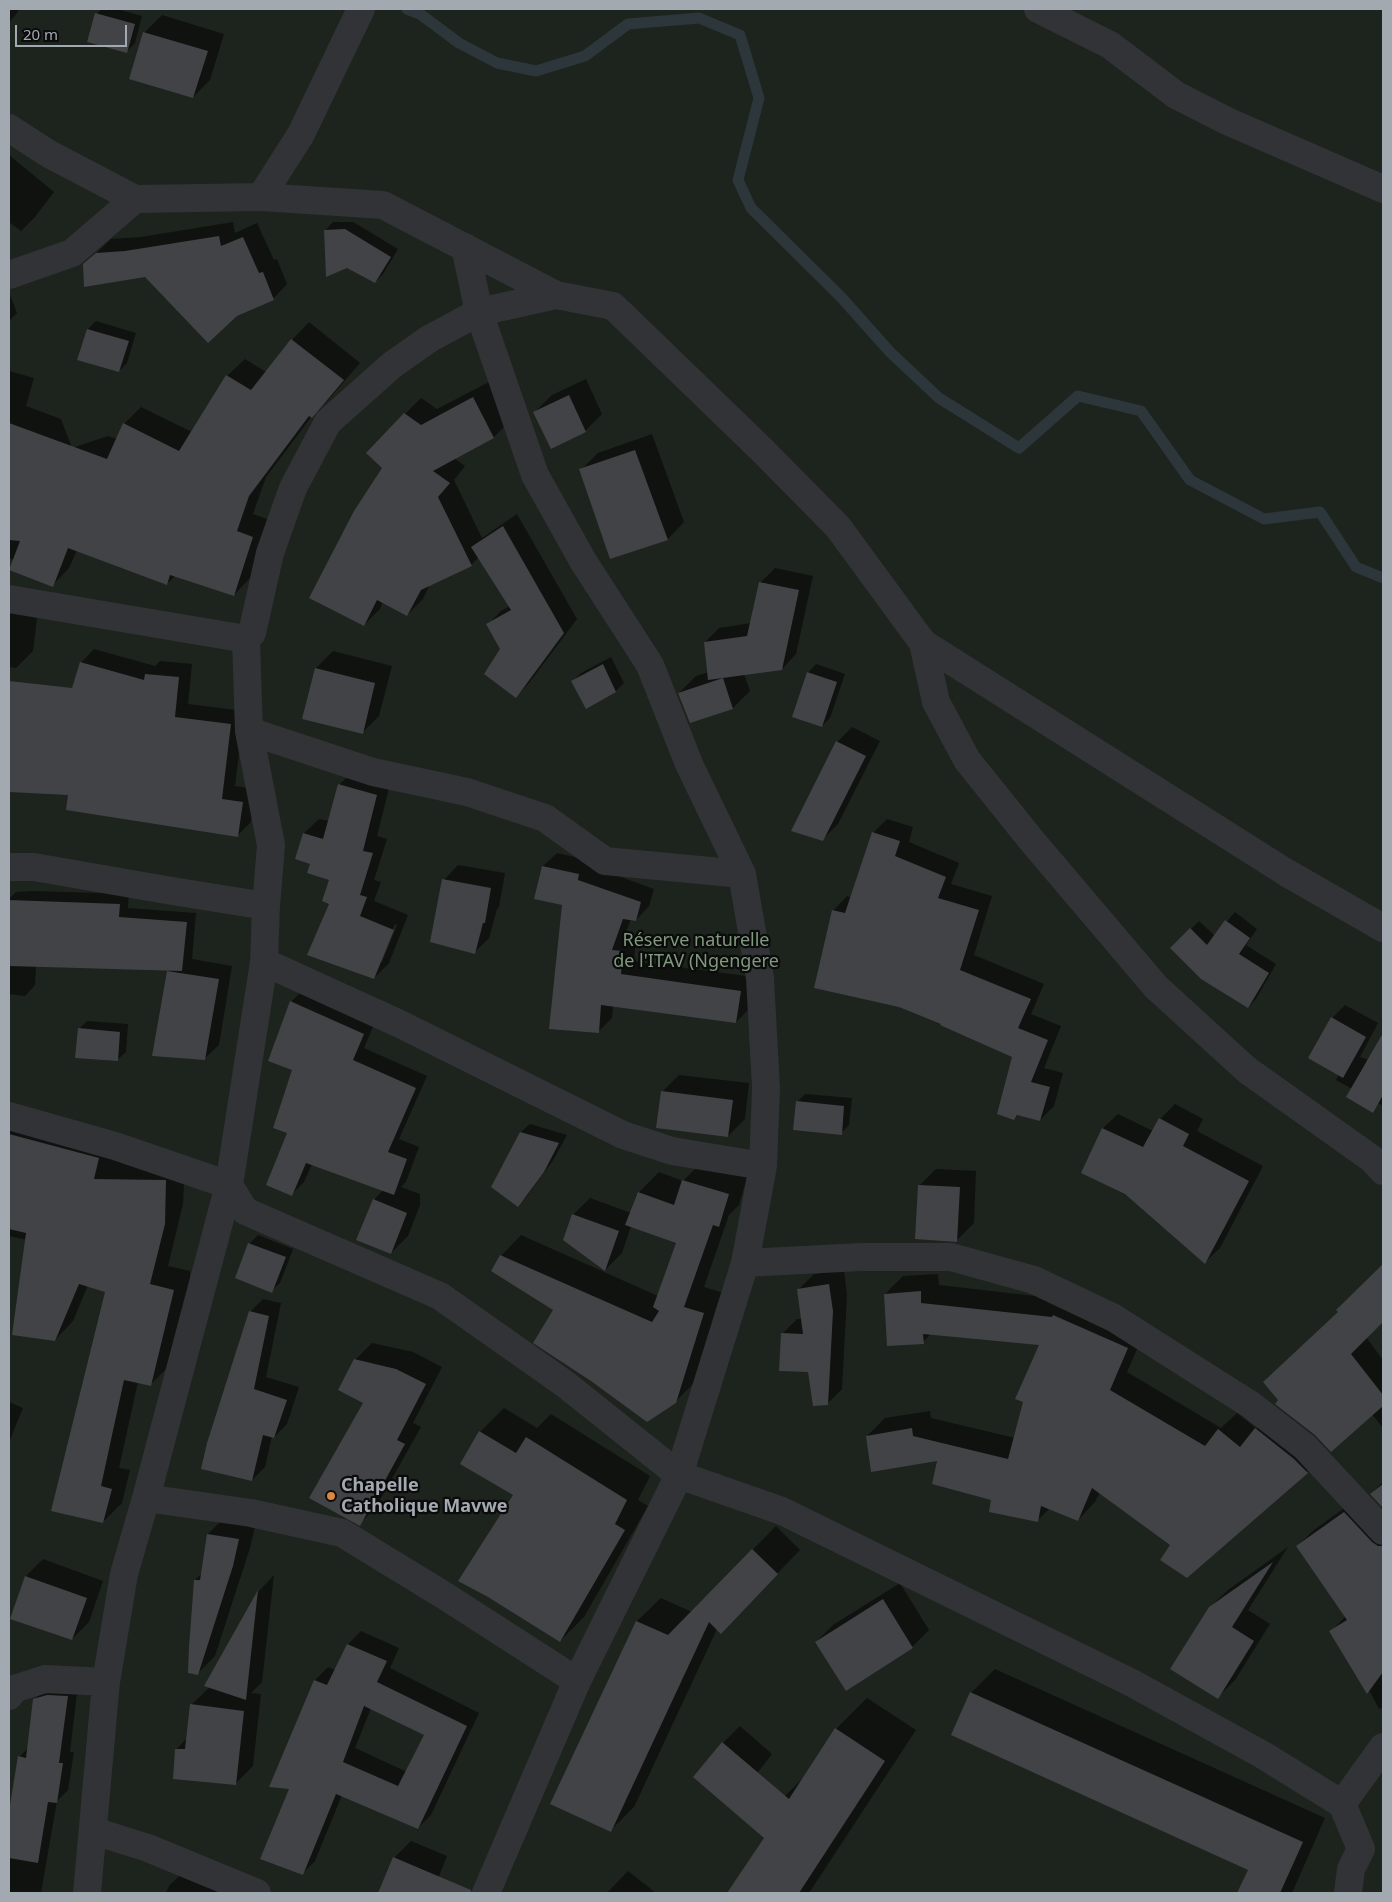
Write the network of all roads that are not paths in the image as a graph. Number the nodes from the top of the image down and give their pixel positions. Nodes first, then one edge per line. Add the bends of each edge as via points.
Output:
1 (361, 9) edge
2 (1038, 9) edge
3 (9, 128) edge
4 (1383, 189) edge
5 (262, 197) junction
6 (135, 199) junction
7 (465, 248) junction
8 (9, 275) edge
9 (556, 295) junction
10 (479, 312) junction
11 (9, 599) edge
12 (246, 639) junction
13 (923, 643) junction
14 (249, 731) junction
15 (9, 867) edge
16 (742, 874) junction
17 (266, 906) junction
18 (1383, 928) edge
19 (264, 962) junction
20 (9, 1116) edge
21 (763, 1166) junction
22 (1383, 1171) edge
23 (228, 1185) junction
24 (745, 1263) junction
25 (679, 1476) junction
26 (146, 1498) junction
27 (1383, 1530) edge
28 (577, 1681) junction
29 (106, 1682) junction
30 (9, 1696) edge
31 (1383, 1747) edge
32 (1342, 1804) junction
33 (94, 1831) junction
34 (87, 1893) edge
35 (257, 1893) edge
36 (486, 1893) edge
37 (1348, 1893) edge

1 - 5 street via 301,134
2 - 4 street via 1110,45 1176,95
3 - 6 street via 49,154
5 - 6 street
5 - 7 street via 383,205
6 - 8 street via 72,253
7 - 9 street
7 - 10 street
9 - 10 street
9 - 13 street via 613,306 838,527
10 - 12 street via 392,365 328,422 294,488 270,553 252,633
10 - 16 street via 535,475 583,561 650,665 689,764
11 - 12 street
12 - 14 street
13 - 18 street via 1287,874
13 - 22 street via 936,702 967,760 1156,987 1247,1070
14 - 16 street via 373,772 467,792 545,818 606,861
14 - 17 street via 272,845
15 - 17 street via 34,867
16 - 21 street via 760,978 766,1088
17 - 19 street
19 - 21 street via 400,1024 623,1135 672,1151
19 - 23 street
20 - 23 street via 115,1146
21 - 24 street
23 - 25 street via 245,1211 440,1296 565,1384
23 - 26 street
24 - 25 street
24 - 27 street via 861,1257 951,1257 1034,1280 1114,1318 1251,1405 1305,1447
25 - 28 street
25 - 32 street via 782,1510 1132,1682
26 - 28 street via 251,1513 342,1533
26 - 29 street via 124,1574
28 - 36 street
29 - 30 street via 45,1679 14,1689
29 - 33 street
31 - 32 street
32 - 37 street via 1361,1849 1351,1868
33 - 34 street
33 - 35 street via 148,1848

